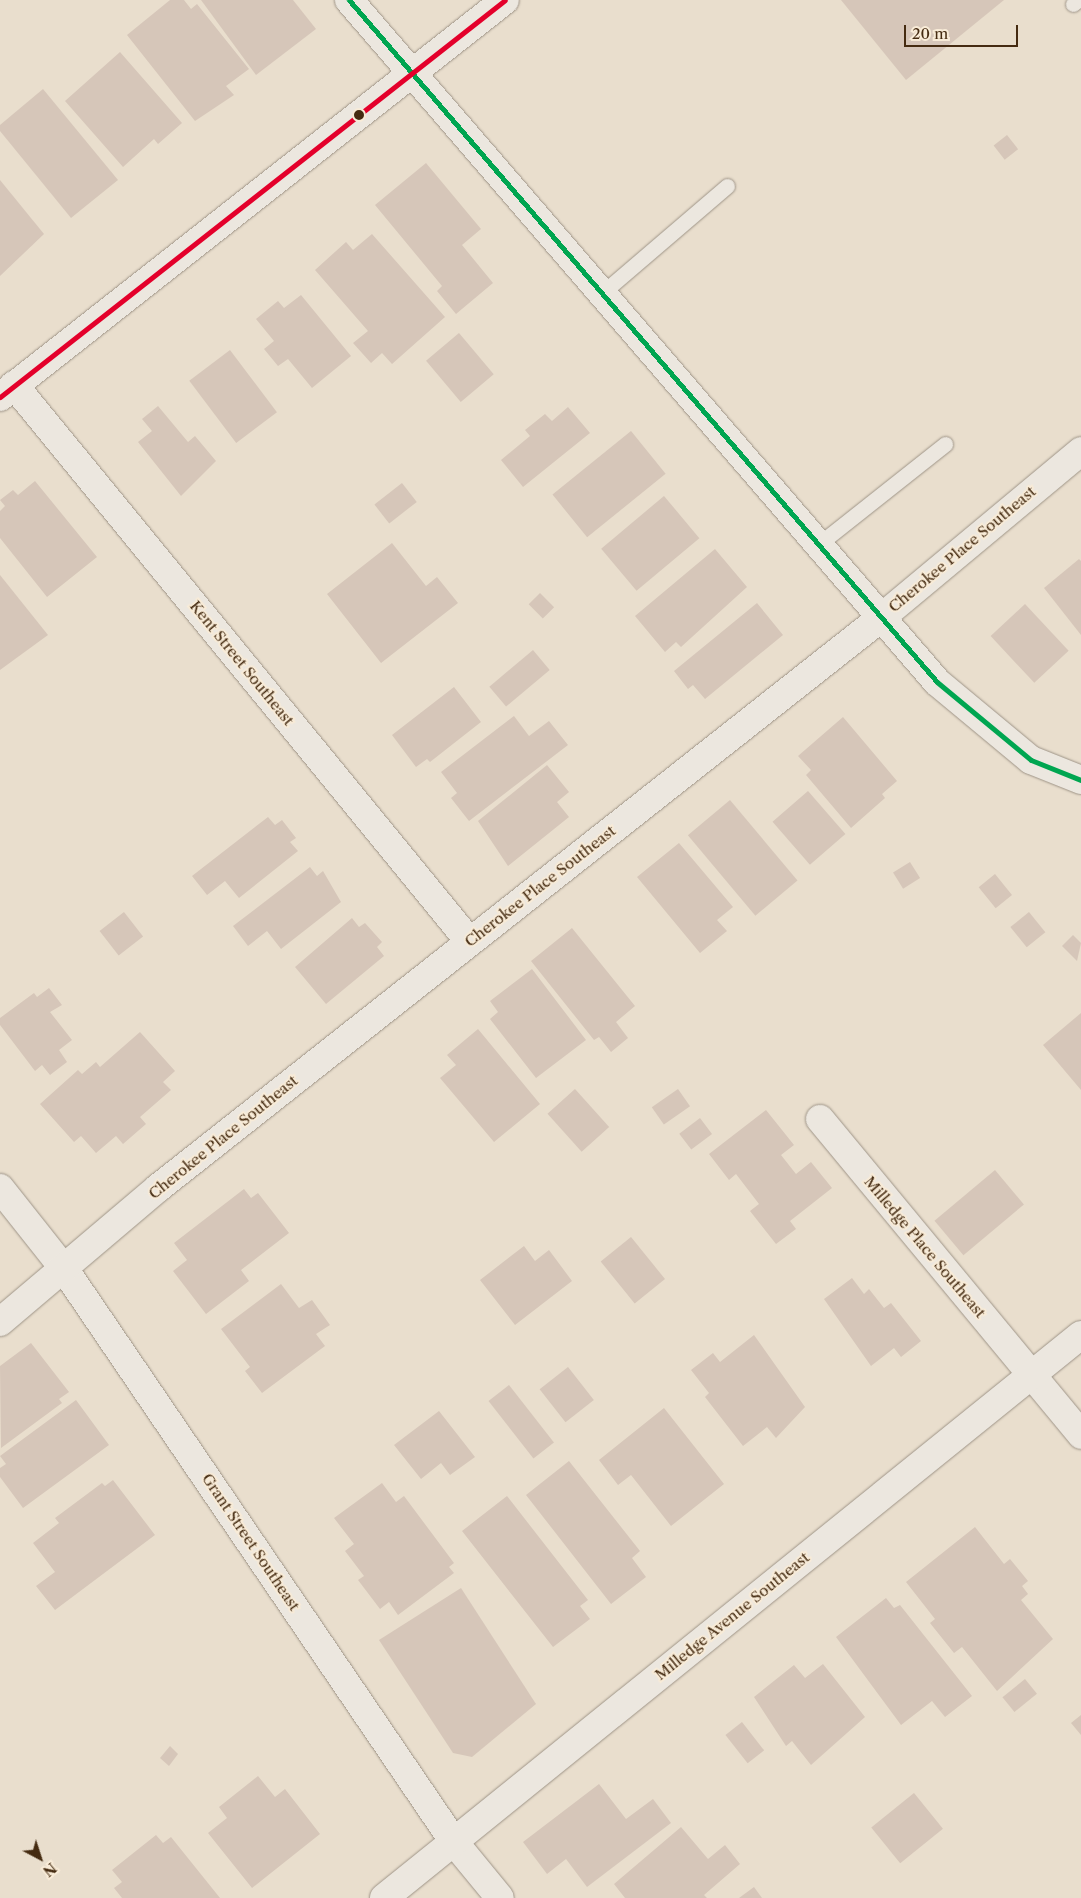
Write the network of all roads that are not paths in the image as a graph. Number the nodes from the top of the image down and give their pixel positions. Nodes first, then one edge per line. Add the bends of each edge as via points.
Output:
1 (349, 0) edge
2 (505, 0) edge
3 (411, 76) junction
4 (727, 186) dead end
5 (601, 294) junction
6 (7, 391) edge
7 (945, 444) dead end
8 (1081, 451) edge
9 (819, 544) junction
10 (882, 617) junction
11 (1081, 780) edge
12 (469, 941) junction
13 (820, 1119) dead end
14 (0, 1188) edge
15 (66, 1270) junction
16 (0, 1322) edge
17 (1081, 1335) edge
18 (1032, 1374) junction
19 (1081, 1435) edge
20 (454, 1842) junction
21 (384, 1898) edge
22 (500, 1898) edge

1 - 3 street
2 - 3 street
3 - 5 street
3 - 6 street
4 - 5 lane
5 - 9 street
6 - 12 street, Kent Street Southeast
7 - 9 lane
8 - 10 street, Cherokee Place Southeast
9 - 10 street
10 - 11 street via 938,682 1031,760
10 - 12 street, Cherokee Place Southeast
12 - 15 street, Cherokee Place Southeast via 158,1188
13 - 18 street, Milledge Place Southeast
14 - 15 street, Grant Street Southeast
15 - 16 street, Cherokee Place Southeast
15 - 20 street, Grant Street Southeast
17 - 18 street, Milledge Avenue Southeast
18 - 19 street, Milledge Place Southeast
18 - 20 street, Milledge Avenue Southeast
20 - 21 street, Milledge Avenue Southeast
20 - 22 street, Grant Street Southeast

